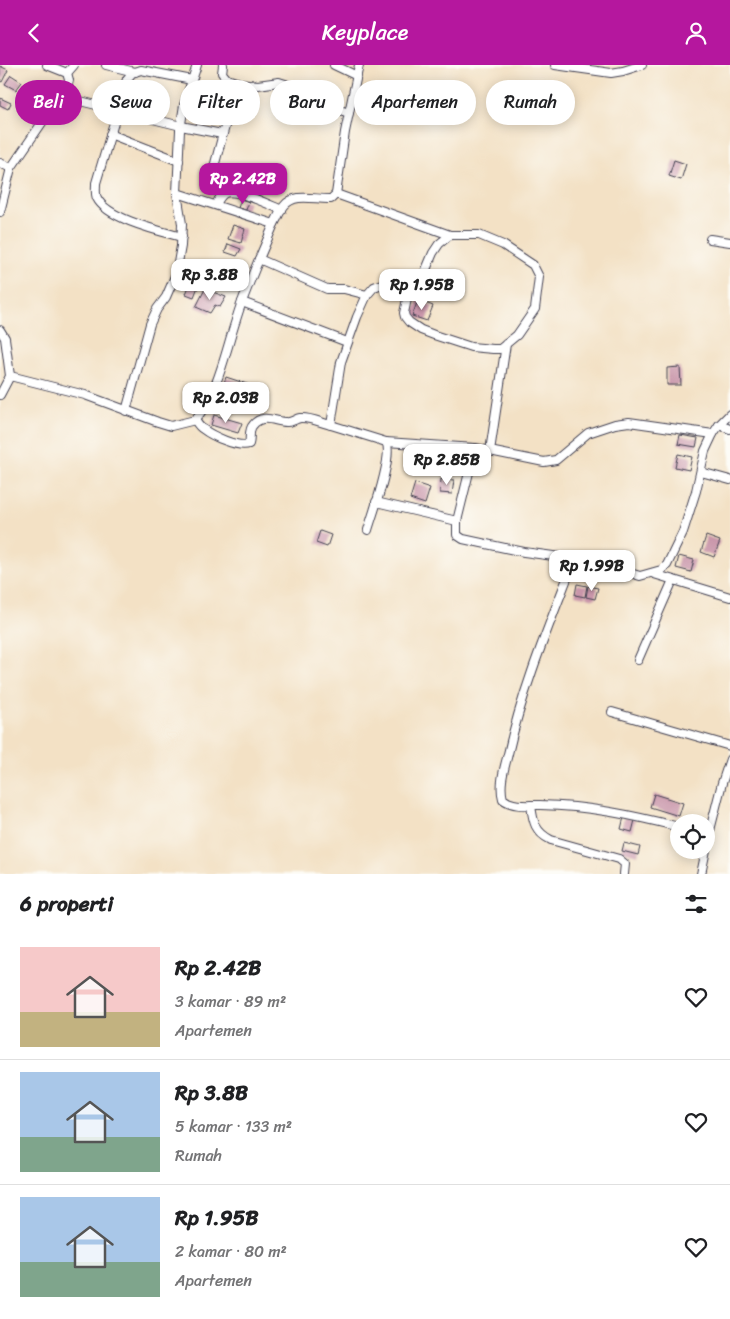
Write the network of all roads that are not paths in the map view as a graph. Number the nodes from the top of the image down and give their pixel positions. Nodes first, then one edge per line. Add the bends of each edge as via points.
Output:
1 (47, 65) edge
2 (74, 65) edge
3 (106, 65) edge
4 (197, 65) edge
5 (223, 65) edge
6 (334, 65) edge
7 (359, 65) edge
8 (555, 65) edge
9 (642, 65) edge
10 (134, 72) junction
11 (67, 73) junction
12 (357, 76) junction
13 (69, 80) edge
14 (127, 80) edge
15 (192, 80) joint
16 (233, 80) edge
17 (260, 85) edge
18 (349, 113) junction
19 (170, 123) edge
20 (41, 125) edge
21 (113, 125) edge
22 (225, 125) edge
23 (181, 126) junction
24 (110, 134) junction
25 (222, 135) junction
26 (179, 161) junction
27 (0, 163) edge
28 (214, 167) dead end
29 (12, 169) junction
30 (177, 193) junction
31 (336, 194) junction
32 (216, 205) junction
33 (282, 209) junction
34 (0, 212) edge
35 (274, 224) junction
36 (450, 235) junction
37 (182, 237) junction
38 (710, 239) dead end
39 (730, 242) edge
40 (259, 259) junction
41 (411, 280) junction
42 (367, 295) junction
43 (242, 302) junction
44 (0, 330) edge
45 (348, 343) junction
46 (506, 344) junction
47 (0, 369) edge
48 (10, 373) junction
49 (0, 395) edge
50 (126, 411) junction
51 (730, 414) edge
52 (195, 420) junction
53 (331, 425) junction
54 (719, 425) junction
55 (730, 429) edge
56 (713, 434) junction
57 (386, 442) junction
58 (474, 448) junction
59 (490, 451) junction
60 (701, 472) junction
61 (730, 480) edge
62 (376, 502) junction
63 (457, 521) junction
64 (368, 530) dead end
65 (574, 558) junction
66 (654, 574) junction
67 (673, 580) junction
68 (730, 597) edge
69 (638, 660) dead end
70 (612, 712) dead end
71 (730, 746) edge
72 (730, 759) edge
73 (531, 805) junction
74 (713, 814) edge
75 (670, 825) edge
76 (704, 859) edge
77 (624, 874) edge
78 (700, 874) edge

1 - 11 street
2 - 11 street
3 - 10 street
4 - 15 street
5 - 16 street via 224,76
6 - 12 street
7 - 12 street
8 - 9 street via 611,73
10 - 14 street
10 - 15 street via 141,70
11 - 13 street
12 - 18 street
17 - 18 street via 279,82 308,91 325,105
18 - 31 street
19 - 23 street
20 - 29 street
21 - 24 street
22 - 25 street
23 - 25 street
23 - 26 street
24 - 26 street
24 - 37 street via 96,183 96,197 100,203 132,222
25 - 28 street
26 - 30 street
27 - 29 street
29 - 34 street
30 - 32 street
30 - 37 street
31 - 33 street via 331,199 293,199
31 - 36 street
32 - 33 street via 219,198 229,192
32 - 35 street
33 - 35 street
35 - 40 street
36 - 41 street via 439,244 425,272
36 - 46 street via 479,235 503,245 533,265 539,277 535,309 517,335
37 - 50 street via 176,274 150,324
38 - 39 street
40 - 42 street via 328,289
40 - 43 street
41 - 42 street via 386,282 374,287
41 - 46 street via 405,317 421,330 482,349 500,349
42 - 45 street
43 - 45 street
43 - 52 street via 217,380
44 - 48 street via 5,337
45 - 53 street via 341,362
46 - 59 street
47 - 48 street
48 - 49 street
48 - 50 street
50 - 52 street via 172,426
51 - 54 street
52 - 53 street via 202,429 245,445 249,444 254,423 268,419 290,423 304,418
53 - 57 street
54 - 55 street
54 - 56 street
56 - 59 street via 629,422 588,433 551,462
56 - 60 street
57 - 58 street
57 - 62 street via 388,460
58 - 59 street
58 - 63 street
60 - 61 street
60 - 66 street via 683,532 667,565
62 - 63 street
62 - 64 street
63 - 65 street via 457,535 463,539 524,552
65 - 66 street via 640,576
65 - 73 street via 516,720 504,773 503,799 514,805
66 - 67 street
67 - 68 street
67 - 69 street
70 - 71 street
72 - 74 street
73 - 75 street via 624,813
73 - 77 street via 533,822 543,836 619,859 624,864
76 - 78 street

